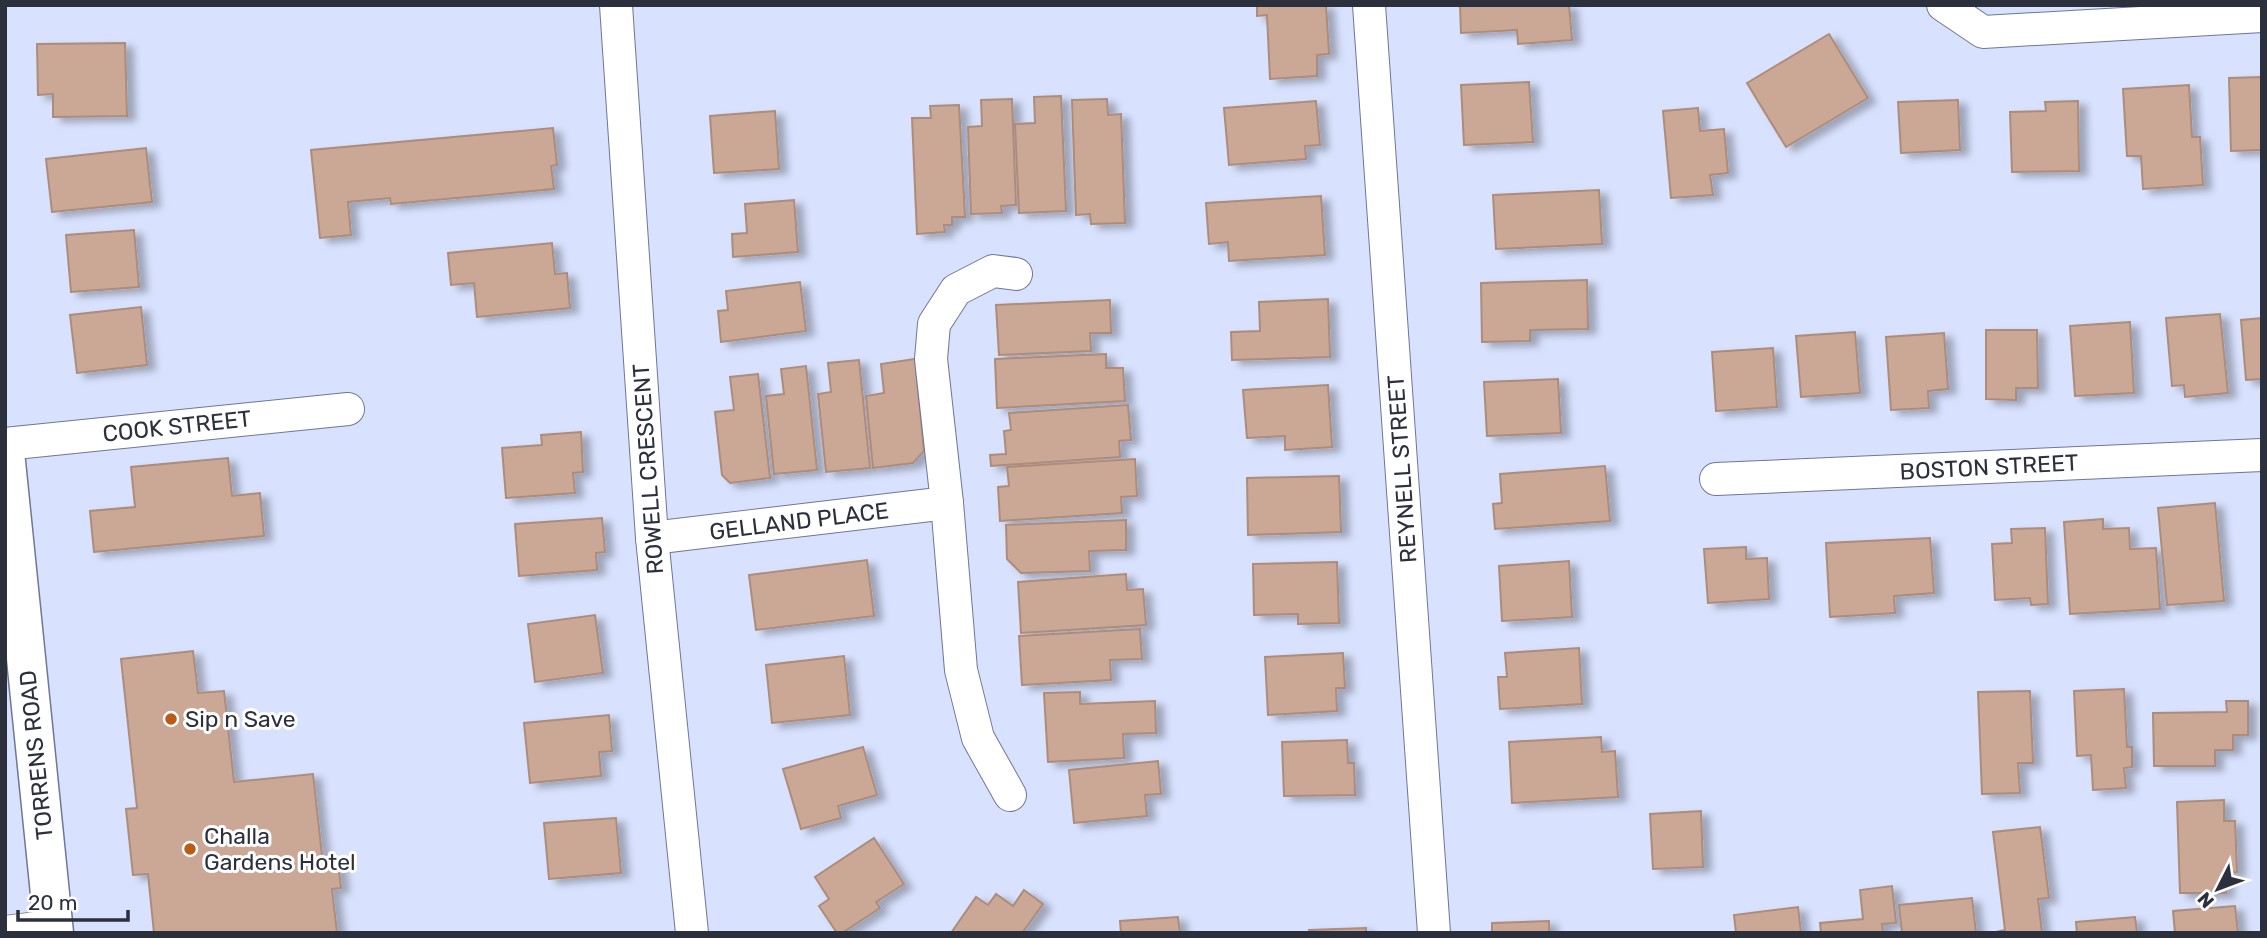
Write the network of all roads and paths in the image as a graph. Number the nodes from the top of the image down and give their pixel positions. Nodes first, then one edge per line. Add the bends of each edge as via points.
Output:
1 (616, 5) edge
2 (1369, 5) edge
3 (1944, 5) edge
4 (2262, 16) edge
5 (1016, 274) dead end
6 (348, 408) dead end
7 (5, 444) edge
8 (5, 452) edge
9 (2262, 455) edge
10 (1716, 479) dead end
11 (947, 503) junction
12 (652, 538) junction
13 (1010, 795) dead end
14 (54, 930) edge
15 (5, 932) edge
16 (692, 933) edge
17 (1434, 933) edge

1 - 12 street, ROWELL CRESCENT
2 - 17 street, REYNELL STREET
3 - 4 street via 1983,32
5 - 11 street via 993,271 956,289 934,324 931,359
6 - 7 street, COOK STREET
8 - 14 main road, TORRENS ROAD
9 - 10 street, BOSTON STREET
11 - 12 street, GELLAND PLACE
11 - 13 street via 961,670 978,738
12 - 16 street, ROWELL CRESCENT
14 - 15 street

